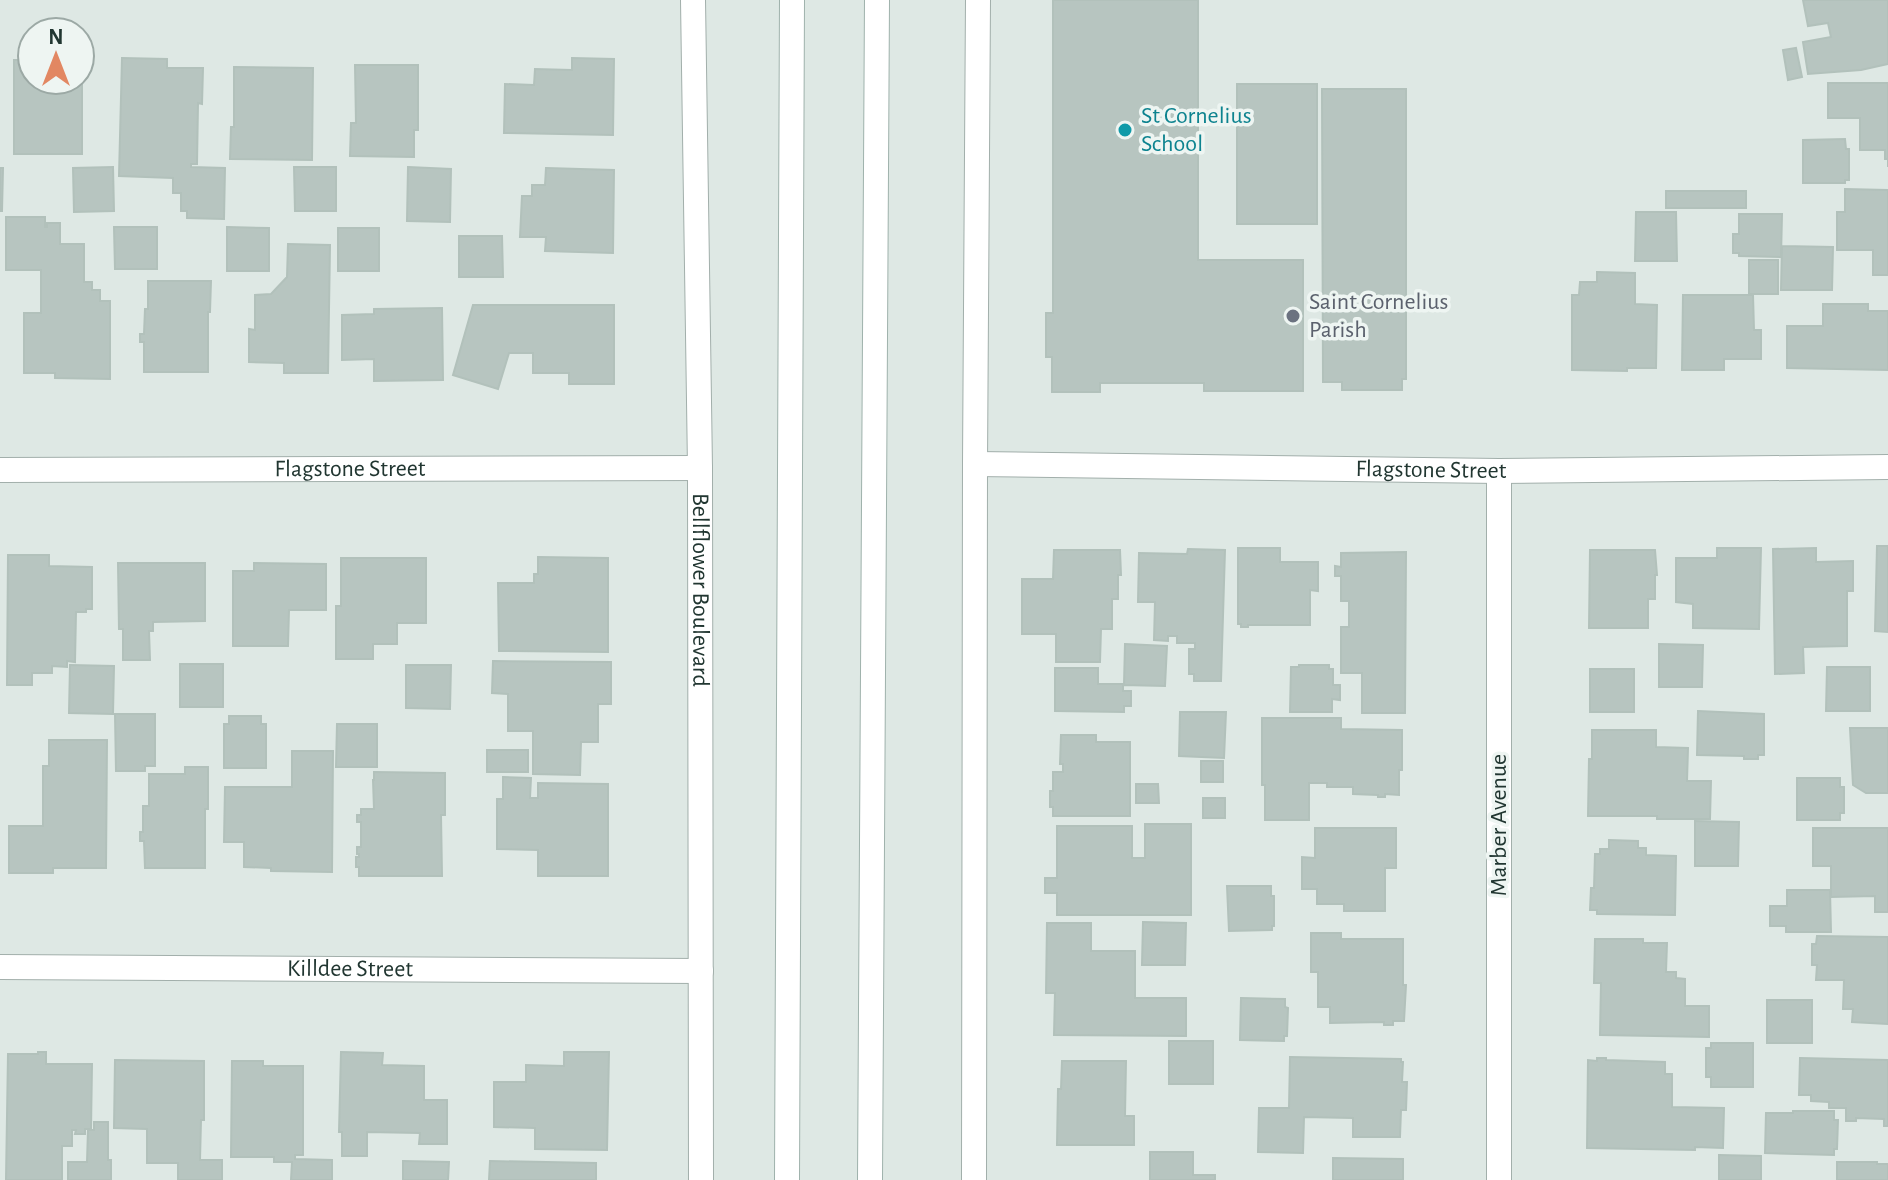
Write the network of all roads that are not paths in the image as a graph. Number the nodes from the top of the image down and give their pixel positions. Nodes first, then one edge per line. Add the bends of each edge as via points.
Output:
1 (693, 0) edge
2 (792, 0) edge
3 (877, 0) edge
4 (978, 0) edge
5 (975, 464) junction
6 (1888, 467) edge
7 (700, 468) junction
8 (0, 470) edge
9 (1499, 471) junction
10 (0, 967) edge
11 (701, 971) junction
12 (701, 1180) edge
13 (787, 1180) edge
14 (870, 1180) edge
15 (974, 1180) edge
16 (1499, 1180) edge

1 - 7 street, Bellflower Boulevard
2 - 13 street
3 - 14 street
4 - 5 street
5 - 9 street, Flagstone Street
5 - 15 street
6 - 9 street, Flagstone Street
7 - 8 street, Flagstone Street
7 - 11 street, Bellflower Boulevard
9 - 16 street, Marber Avenue
10 - 11 street, Killdee Street
11 - 12 street, Bellflower Boulevard

